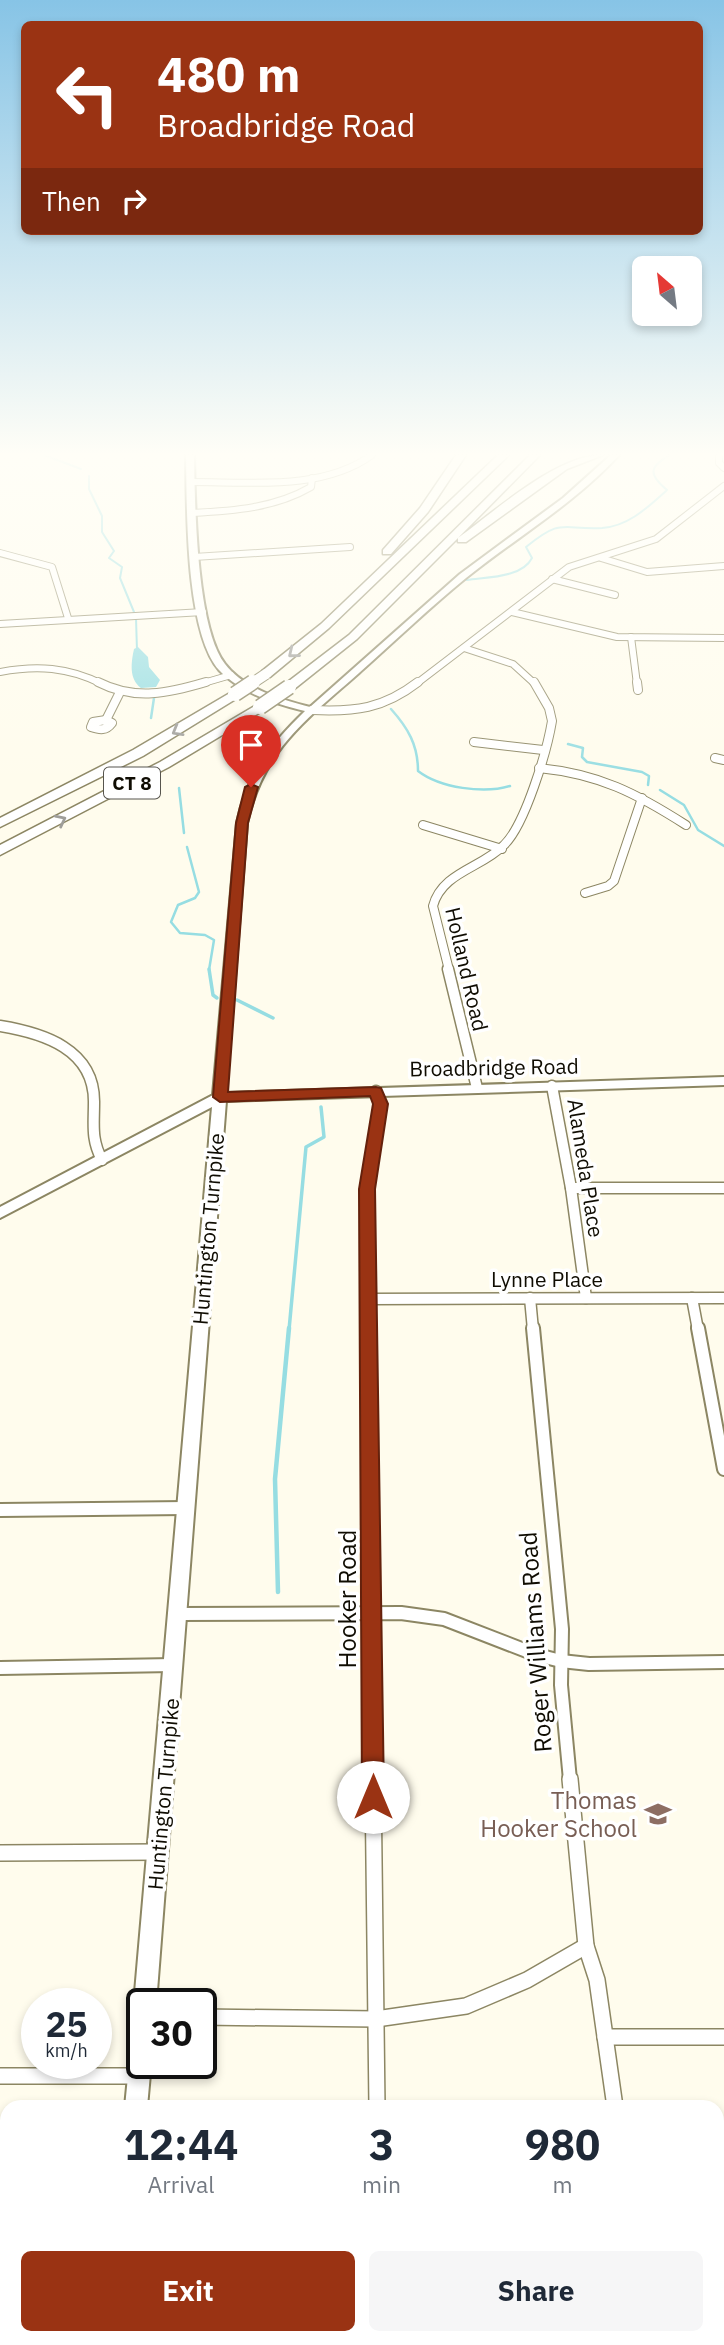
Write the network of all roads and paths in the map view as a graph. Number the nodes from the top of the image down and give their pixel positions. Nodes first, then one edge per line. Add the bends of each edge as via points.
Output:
1 (42, 564) edge
2 (195, 564) edge
3 (378, 564) edge
4 (389, 564) edge
5 (424, 564) edge
6 (429, 564) edge
7 (479, 564) edge
8 (576, 564) edge
9 (623, 564) edge
10 (724, 566) edge
11 (409, 579) junction
12 (552, 579) junction
13 (615, 595) dead end
14 (203, 612) junction
15 (512, 612) junction
16 (68, 618) junction
17 (0, 624) edge
18 (325, 626) junction
19 (631, 637) junction
20 (724, 638) edge
21 (464, 648) junction
22 (0, 673) edge
23 (231, 675) junction
24 (638, 690) dead end
25 (120, 692) junction
26 (312, 710) junction
27 (106, 720) dead end
28 (474, 742) dead end
29 (543, 750) junction
30 (715, 758) dead end
31 (724, 761) edge
32 (539, 768) junction
33 (642, 798) junction
34 (0, 824) edge
35 (423, 825) dead end
36 (686, 825) dead end
37 (502, 849) junction
38 (0, 851) edge
39 (585, 893) dead end
40 (0, 1026) edge
41 (724, 1081) edge
42 (552, 1087) junction
43 (477, 1088) junction
44 (376, 1091) junction
45 (220, 1097) junction
46 (102, 1160) junction
47 (571, 1188) junction
48 (724, 1188) edge
49 (0, 1213) edge
50 (530, 1298) junction
51 (586, 1298) junction
52 (692, 1298) junction
53 (724, 1298) edge
54 (370, 1299) junction
55 (724, 1469) edge
56 (186, 1508) junction
57 (0, 1510) edge
58 (371, 1611) junction
59 (178, 1614) junction
60 (561, 1661) junction
61 (724, 1662) edge
62 (173, 1665) junction
63 (0, 1668) edge
64 (158, 1852) junction
65 (0, 1853) edge
66 (586, 1946) junction
67 (146, 1988) edge
68 (217, 2017) edge
69 (376, 2019) junction
70 (605, 2037) junction
71 (724, 2037) edge
72 (0, 2076) edge
73 (126, 2076) edge
74 (140, 2079) edge
75 (137, 2100) edge
76 (377, 2100) edge
77 (614, 2100) edge

1 - 16 street via 52,567
2 - 14 main road
3 - 18 highway
4 - 18 highway, CT 8
5 - 11 highway, CT 8
6 - 11 highway
7 - 26 main road, Huntington Turnpike
8 - 12 street
9 - 10 street via 647,572
38 -> 11 highway, CT 8, bridge via 137,780 260,707 353,637
12 - 13 street
12 - 15 street
14 - 16 street
14 - 23 main road via 212,654
15 - 19 street
15 - 21 street
16 - 17 street
18 -> 34 highway, CT 8, bridge via 266,674 148,748
19 - 20 street
19 - 24 street
21 - 26 street via 386,704 348,712
21 - 29 street, Holland Road via 519,666 535,679 552,716
22 - 25 street via 26,667 58,668
23 - 25 street via 176,690
23 - 26 main road via 259,692
25 - 27 street
26 - 45 main road, Huntington Turnpike via 267,759 244,812
28 - 29 street
29 - 32 street, Holland Road
30 - 31 street
32 - 33 street via 586,773
32 - 37 street, Holland Road via 522,816
33 - 36 street
33 - 39 street via 614,881
35 - 37 street
37 - 43 street, Holland Road via 443,884 433,906
40 - 46 street via 53,1038 77,1056 94,1090 90,1124
41 - 42 main road, Broadbridge Road
42 - 43 main road, Broadbridge Road
42 - 47 street, Alameda Place
43 - 44 main road, Broadbridge Road
44 - 45 main road, Broadbridge Road
44 - 54 street, Hooker Road via 380,1104 367,1189
45 - 46 main road, Broadbridge Road
45 - 56 main road, Huntington Turnpike
46 - 49 main road, Broadbridge Road
47 - 48 street
47 - 51 street, Alameda Place
50 - 51 street, Lynne Place
50 - 54 street, Lynne Place
50 - 60 street, Roger Williams Road via 562,1629
51 - 52 street, Lynne Place
52 - 53 street, Lynne Place
52 - 55 street
54 - 58 street, Hooker Road
56 - 57 street
56 - 59 main road, Huntington Turnpike
58 - 59 street
58 - 60 street via 444,1619
58 - 69 street, Hooker Road
59 - 62 main road, Huntington Turnpike
60 - 61 street
60 - 66 street, Roger Williams Road
62 - 63 street
62 - 64 main road, Huntington Turnpike
64 - 65 street
64 - 67 main road, Huntington Turnpike
66 - 69 street via 527,1980 466,2006
66 - 70 street, Roger Williams Road via 597,1980
68 - 69 street
69 - 76 street, Hooker Road
70 - 71 street
70 - 77 street, Roger Williams Road
72 - 73 street
74 - 75 main road

